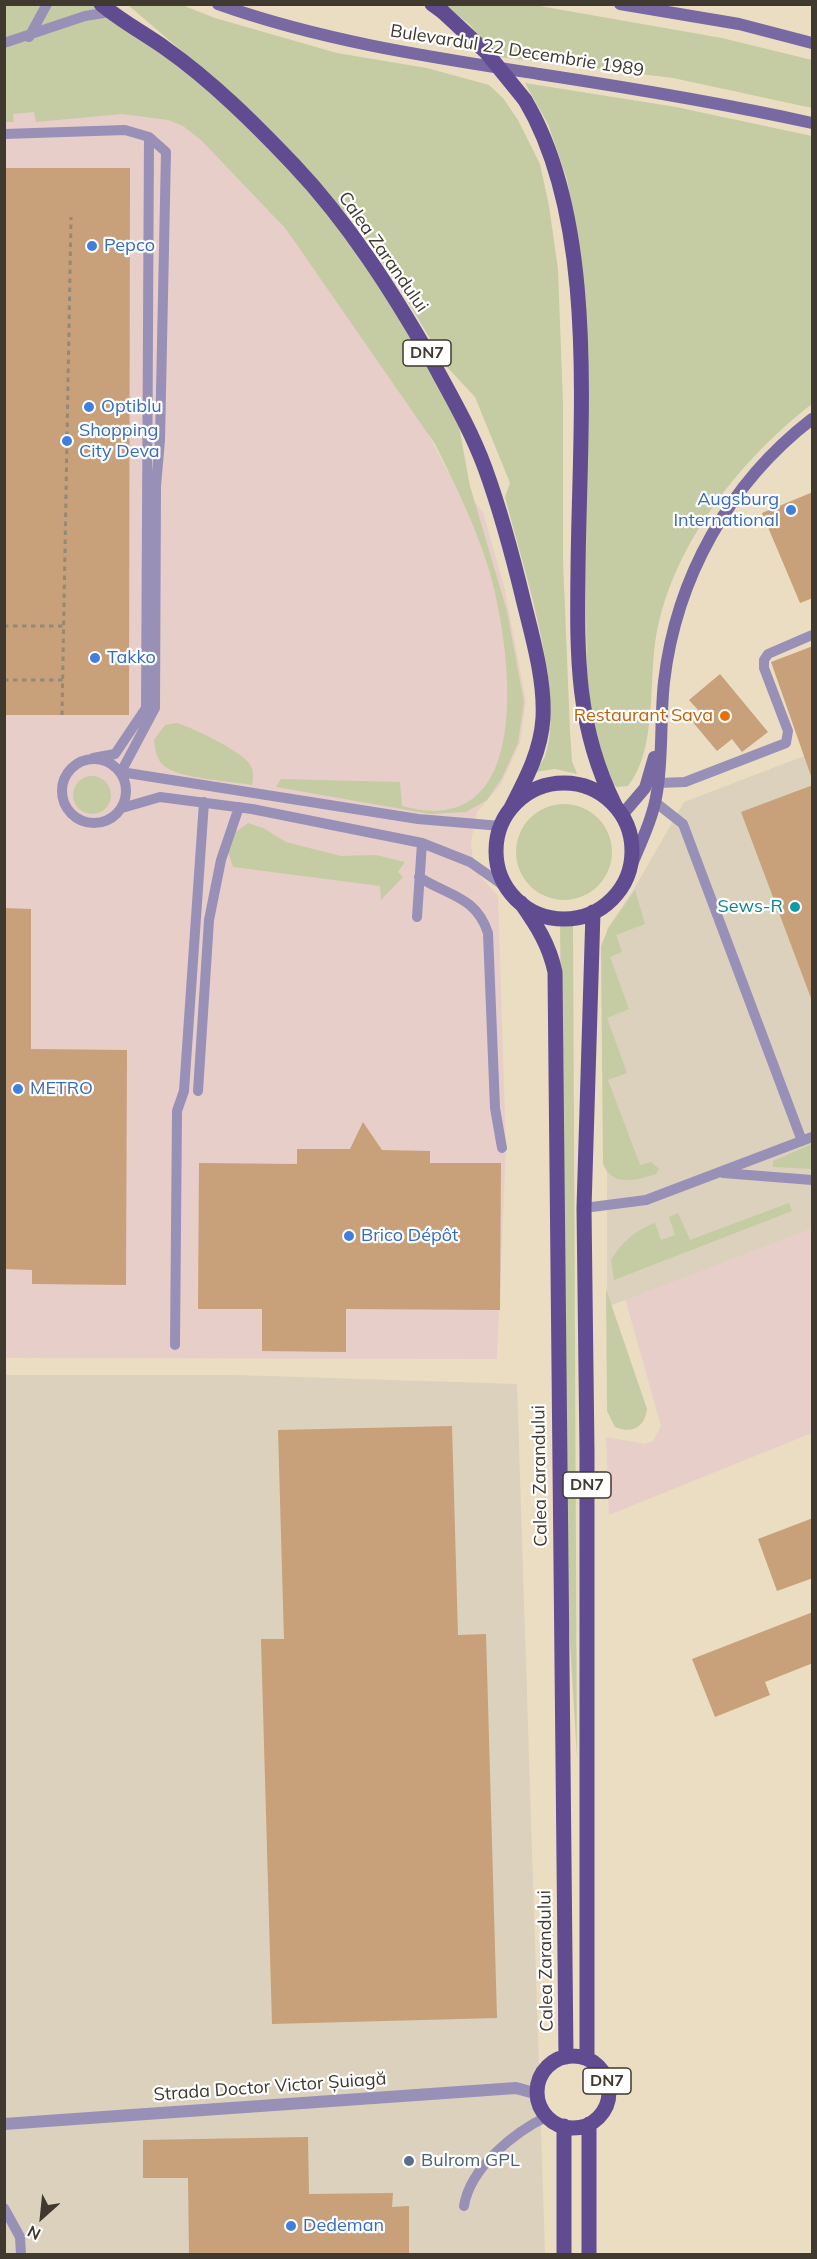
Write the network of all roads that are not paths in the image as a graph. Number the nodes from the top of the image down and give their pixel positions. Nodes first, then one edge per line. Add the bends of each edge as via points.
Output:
1 (47, 4) edge
2 (218, 4) edge
3 (620, 4) edge
4 (105, 8) edge
5 (437, 8) edge
6 (30, 37) junction
7 (4, 43) edge
8 (813, 43) edge
9 (813, 123) edge
10 (4, 134) edge
11 (149, 137) junction
12 (813, 419) edge
13 (813, 635) edge
14 (661, 729) junction
15 (93, 758) junction
16 (121, 772) junction
17 (658, 783) junction
18 (204, 802) junction
19 (654, 802) junction
20 (239, 807) junction
21 (122, 808) junction
22 (511, 808) junction
23 (619, 810) junction
24 (501, 826) junction
25 (422, 843) junction
26 (630, 869) junction
27 (419, 877) junction
28 (507, 888) junction
29 (521, 903) junction
30 (593, 912) junction
31 (417, 918) dead end
32 (198, 1091) dead end
33 (807, 1138) edge
34 (502, 1148) dead end
35 (719, 1172) junction
36 (813, 1180) edge
37 (584, 1208) junction
38 (175, 1345) dead end
39 (566, 2056) junction
40 (587, 2058) junction
41 (538, 2094) junction
42 (548, 2116) junction
43 (4, 2124) edge
44 (589, 2124) junction
45 (564, 2126) junction
46 (464, 2206) dead end
47 (4, 2208) edge
48 (21, 2254) edge
49 (564, 2254) edge
50 (589, 2254) edge

1 - 6 lane
2 - 9 main road, Bulevardul 22 Decembrie 1989 via 343,40 474,66 729,104
3 - 8 main road via 740,24
4 - 6 lane
4 - 22 main road, Calea Zarandului / DN7 via 165,48 240,111 296,166 403,309 451,395 484,465 509,540 533,638 543,716 540,741
5 - 23 main road, bridge via 486,52 525,100 538,123 560,183 574,269 580,364 578,673 591,750
6 - 7 lane
10 - 11 lane via 125,130
11 - 15 lane via 146,708 115,754
11 - 16 lane via 166,152 156,486 155,708
12 - 14 main road, Calea Zarandului via 776,451 708,539 677,615 668,653
13 - 17 lane via 768,654 764,660 788,731 786,743 685,782
14 - 17 main road, Calea Zarandului
14 - 23 main road, Calea Zarandului via 645,788
15 - 16 lane via 104,760
15 - 21 lane via 76,764 64,778 65,804 77,818 94,823 111,818
16 - 21 lane via 127,786
16 - 24 lane via 374,813
17 - 19 main road, Calea Zarandului
18 - 20 lane
18 - 21 lane via 160,797
18 - 38 lane via 184,1090 177,1111
19 - 26 main road, Calea Zarandului
19 - 33 lane via 683,824
20 - 25 lane
20 - 32 lane via 210,910
22 - 23 main road, Calea Zarandului / DN7 via 543,786 562,783 582,785 600,793
22 - 24 main road, Calea Zarandului / DN7
23 - 26 main road via 632,847
24 - 28 main road, Calea Zarandului / DN7 via 496,847 498,868
25 - 27 lane
25 - 28 lane via 470,862
26 - 30 main road, Calea Zarandului / DN7 via 622,887
27 - 31 lane
27 - 34 lane via 471,904 488,933 495,1108
28 - 29 main road, Calea Zarandului / DN7
29 - 30 main road, Calea Zarandului / DN7 via 538,914 558,919
29 - 39 main road, Calea Zarandului / DN7 via 543,935 555,972
30 - 37 main road, DN7
33 - 35 lane
35 - 36 lane
35 - 37 lane via 646,1200
37 - 40 main road, DN7
39 - 40 main road, Calea Zarandului / DN7
39 - 41 main road, Calea Zarandului / DN7 via 542,2074
40 - 44 main road, DN7 via 604,2073 609,2096 599,2117
41 - 42 main road
41 - 43 street, Strada Doctor Victor Șuiagă via 516,2088
42 - 45 main road
42 - 46 lane via 509,2139 471,2181
44 - 45 main road
44 - 50 main road
45 - 49 main road
47 - 48 lane via 20,2237

